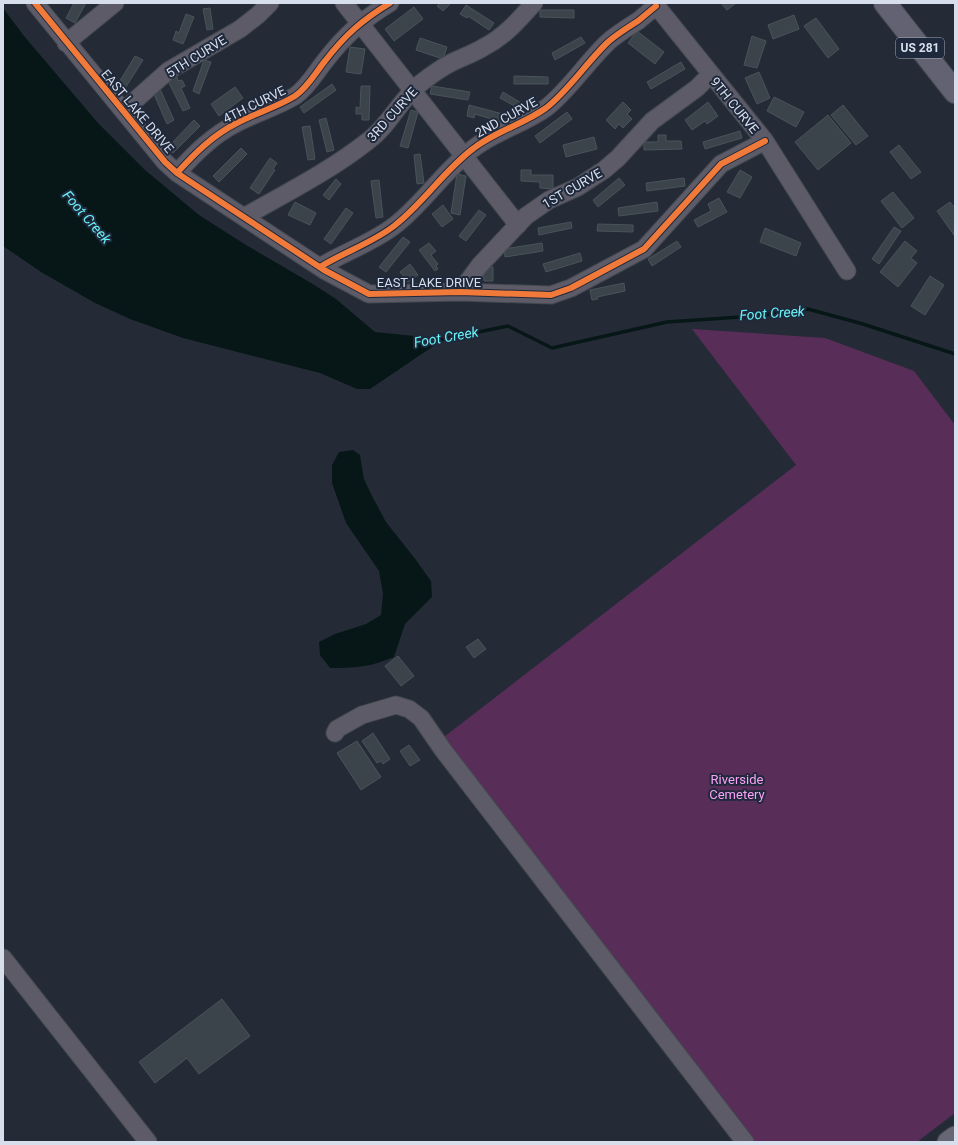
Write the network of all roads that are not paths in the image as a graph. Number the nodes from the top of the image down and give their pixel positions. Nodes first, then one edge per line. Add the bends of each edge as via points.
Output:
1 (35, 3) edge
2 (115, 3) edge
3 (270, 3) edge
4 (344, 3) edge
5 (390, 3) edge
6 (534, 3) edge
7 (885, 3) edge
8 (655, 4) edge
9 (360, 23) junction
10 (66, 43) junction
11 (710, 74) junction
12 (412, 90) junction
13 (955, 92) edge
14 (123, 111) junction
15 (765, 141) junction
16 (464, 156) junction
17 (177, 173) junction
18 (244, 217) junction
19 (518, 225) junction
20 (320, 267) junction
21 (847, 271) dead end
22 (460, 292) junction
23 (335, 733) dead end
24 (3, 958) edge
25 (955, 1137) edge
26 (148, 1142) edge
27 (745, 1142) edge
28 (948, 1142) edge

1 - 10 street, EAST LAKE DRIVE
2 - 10 street
3 - 14 street, 5TH CURVE via 240,29 168,71
4 - 9 street
5 - 9 street, 4TH CURVE
6 - 12 street, 3RD CURVE via 521,18 485,47 448,64
7 - 13 highway, US 281
8 - 11 street, 9TH CURVE
8 - 16 street, 2ND CURVE via 639,20 608,42 546,108 486,140
9 - 12 street
9 - 17 street, 4TH CURVE via 350,31 296,95 214,137
10 - 14 street, EAST LAKE DRIVE
11 - 15 street, 9TH CURVE
11 - 19 street, 1ST CURVE via 697,88 652,122 604,170 578,187 548,200
12 - 16 street
12 - 18 street, 3RD CURVE via 388,122 370,140 335,164
14 - 17 street, EAST LAKE DRIVE
15 - 21 street, 9TH CURVE
15 - 22 street, EAST LAKE DRIVE via 721,164 644,248 571,288 551,295
16 - 19 street
16 - 20 street, 2ND CURVE via 411,212 393,226
17 - 18 street, EAST LAKE DRIVE
18 - 20 street, EAST LAKE DRIVE
19 - 22 street, 1ST CURVE via 480,265
20 - 22 street, EAST LAKE DRIVE via 369,294
23 - 27 street via 337,729 362,715 396,705 409,709 421,718
24 - 26 street
25 - 28 main road

